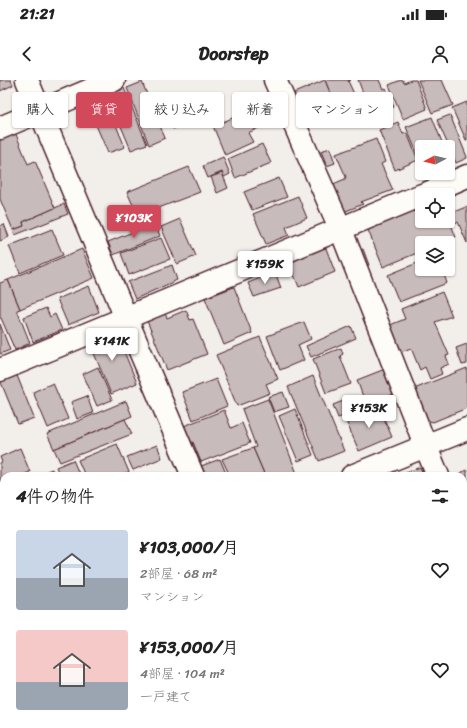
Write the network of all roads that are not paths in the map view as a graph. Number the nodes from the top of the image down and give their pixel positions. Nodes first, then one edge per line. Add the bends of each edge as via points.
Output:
1 (27, 80) edge
2 (114, 80) edge
3 (275, 80) edge
4 (32, 92) edge
5 (68, 99) edge
6 (12, 123) edge
7 (0, 128) edge
8 (47, 128) edge
9 (467, 176) edge
10 (439, 188) edge
11 (415, 198) edge
12 (341, 230) junction
13 (126, 318) junction
14 (0, 370) edge
15 (467, 429) edge
16 (426, 447) junction
17 (191, 472) edge
18 (362, 472) edge
19 (436, 472) edge

1 - 4 street
2 - 5 street
3 - 12 street
6 - 7 street
8 - 13 street
9 - 10 street
11 - 12 street
12 - 13 street
12 - 16 street
13 - 14 street
13 - 17 street
15 - 16 street
16 - 18 street
16 - 19 street

